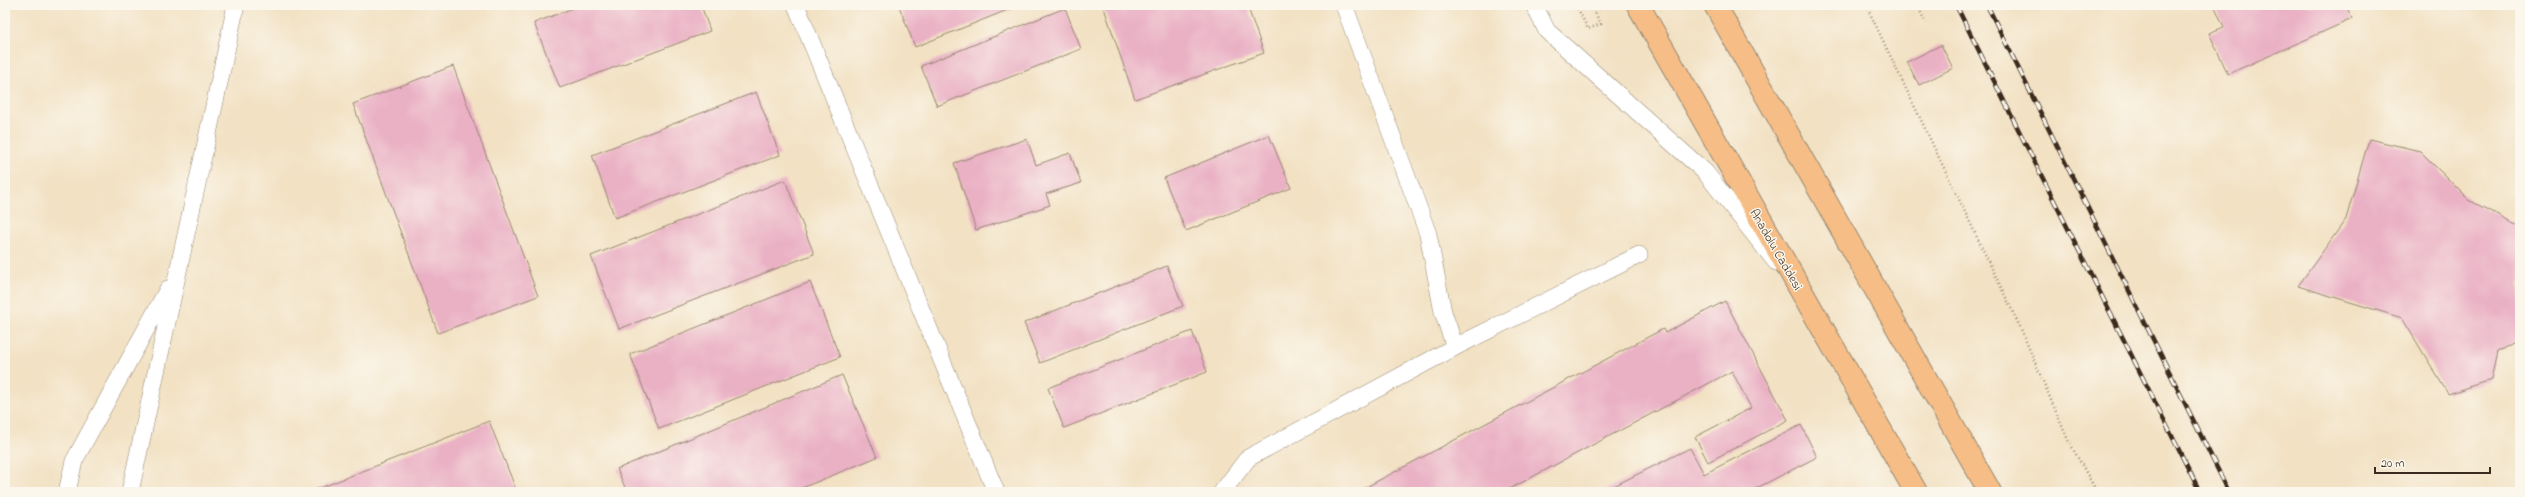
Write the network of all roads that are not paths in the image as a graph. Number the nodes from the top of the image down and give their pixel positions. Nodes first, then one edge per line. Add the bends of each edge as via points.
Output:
1 (236, 5) edge
2 (796, 5) edge
3 (1344, 5) edge
4 (1534, 5) edge
5 (1638, 5) edge
6 (1715, 5) edge
7 (1639, 255) dead end
8 (176, 272) junction
9 (1807, 302) junction
10 (1455, 347) junction
11 (67, 492) edge
12 (130, 492) edge
13 (996, 492) edge
14 (1222, 492) edge
15 (1916, 492) edge
16 (1990, 492) edge

1 - 8 lane
2 - 13 lane
3 - 10 lane via 1428,234 1443,312
4 - 9 lane via 1547,31 1705,172
5 - 9 highway, Anadolu Caddesi
6 - 16 highway
7 - 10 lane
8 - 11 lane via 74,461
8 - 12 lane
9 - 15 highway, Anadolu Caddesi
10 - 14 lane via 1248,458

